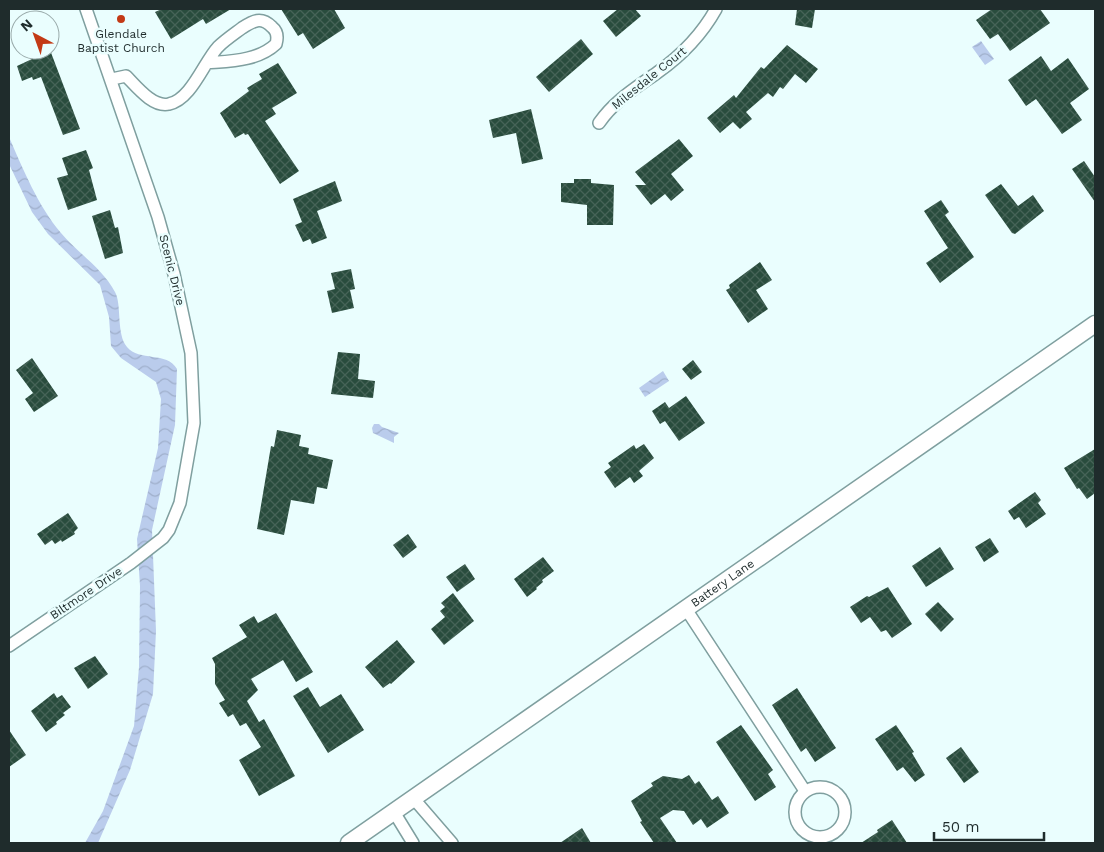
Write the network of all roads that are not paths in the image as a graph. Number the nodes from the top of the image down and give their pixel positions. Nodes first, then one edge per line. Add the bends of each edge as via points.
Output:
1 (86, 9) edge
2 (716, 9) edge
3 (207, 63) junction
4 (112, 79) junction
5 (599, 123) dead end
6 (1095, 324) edge
7 (159, 541) joint
8 (686, 609) junction
9 (9, 646) edge
10 (805, 791) junction
11 (414, 799) junction
12 (394, 812) junction
13 (349, 843) edge
14 (413, 843) edge
15 (452, 843) edge

1 - 4 street, Scenic Drive
2 - 5 street, Milesdale Court via 699,35 684,50 617,102
3 - 3 street via 218,47 253,20 263,20 274,28 276,44 262,54
3 - 4 street via 188,91 169,104 151,99 126,76
4 - 7 street, Scenic Drive via 158,216 191,353 194,423 189,459 180,503 169,530
6 - 8 main road, Battery Lane
7 - 9 street, Biltmore Drive
8 - 10 street
8 - 11 main road, Battery Lane
10 - 10 street via 795,806 799,826 817,837 836,832 844,818 841,798 824,787
11 - 12 main road, Battery Lane
11 - 15 street
12 - 13 main road, Battery Lane
12 - 14 street

